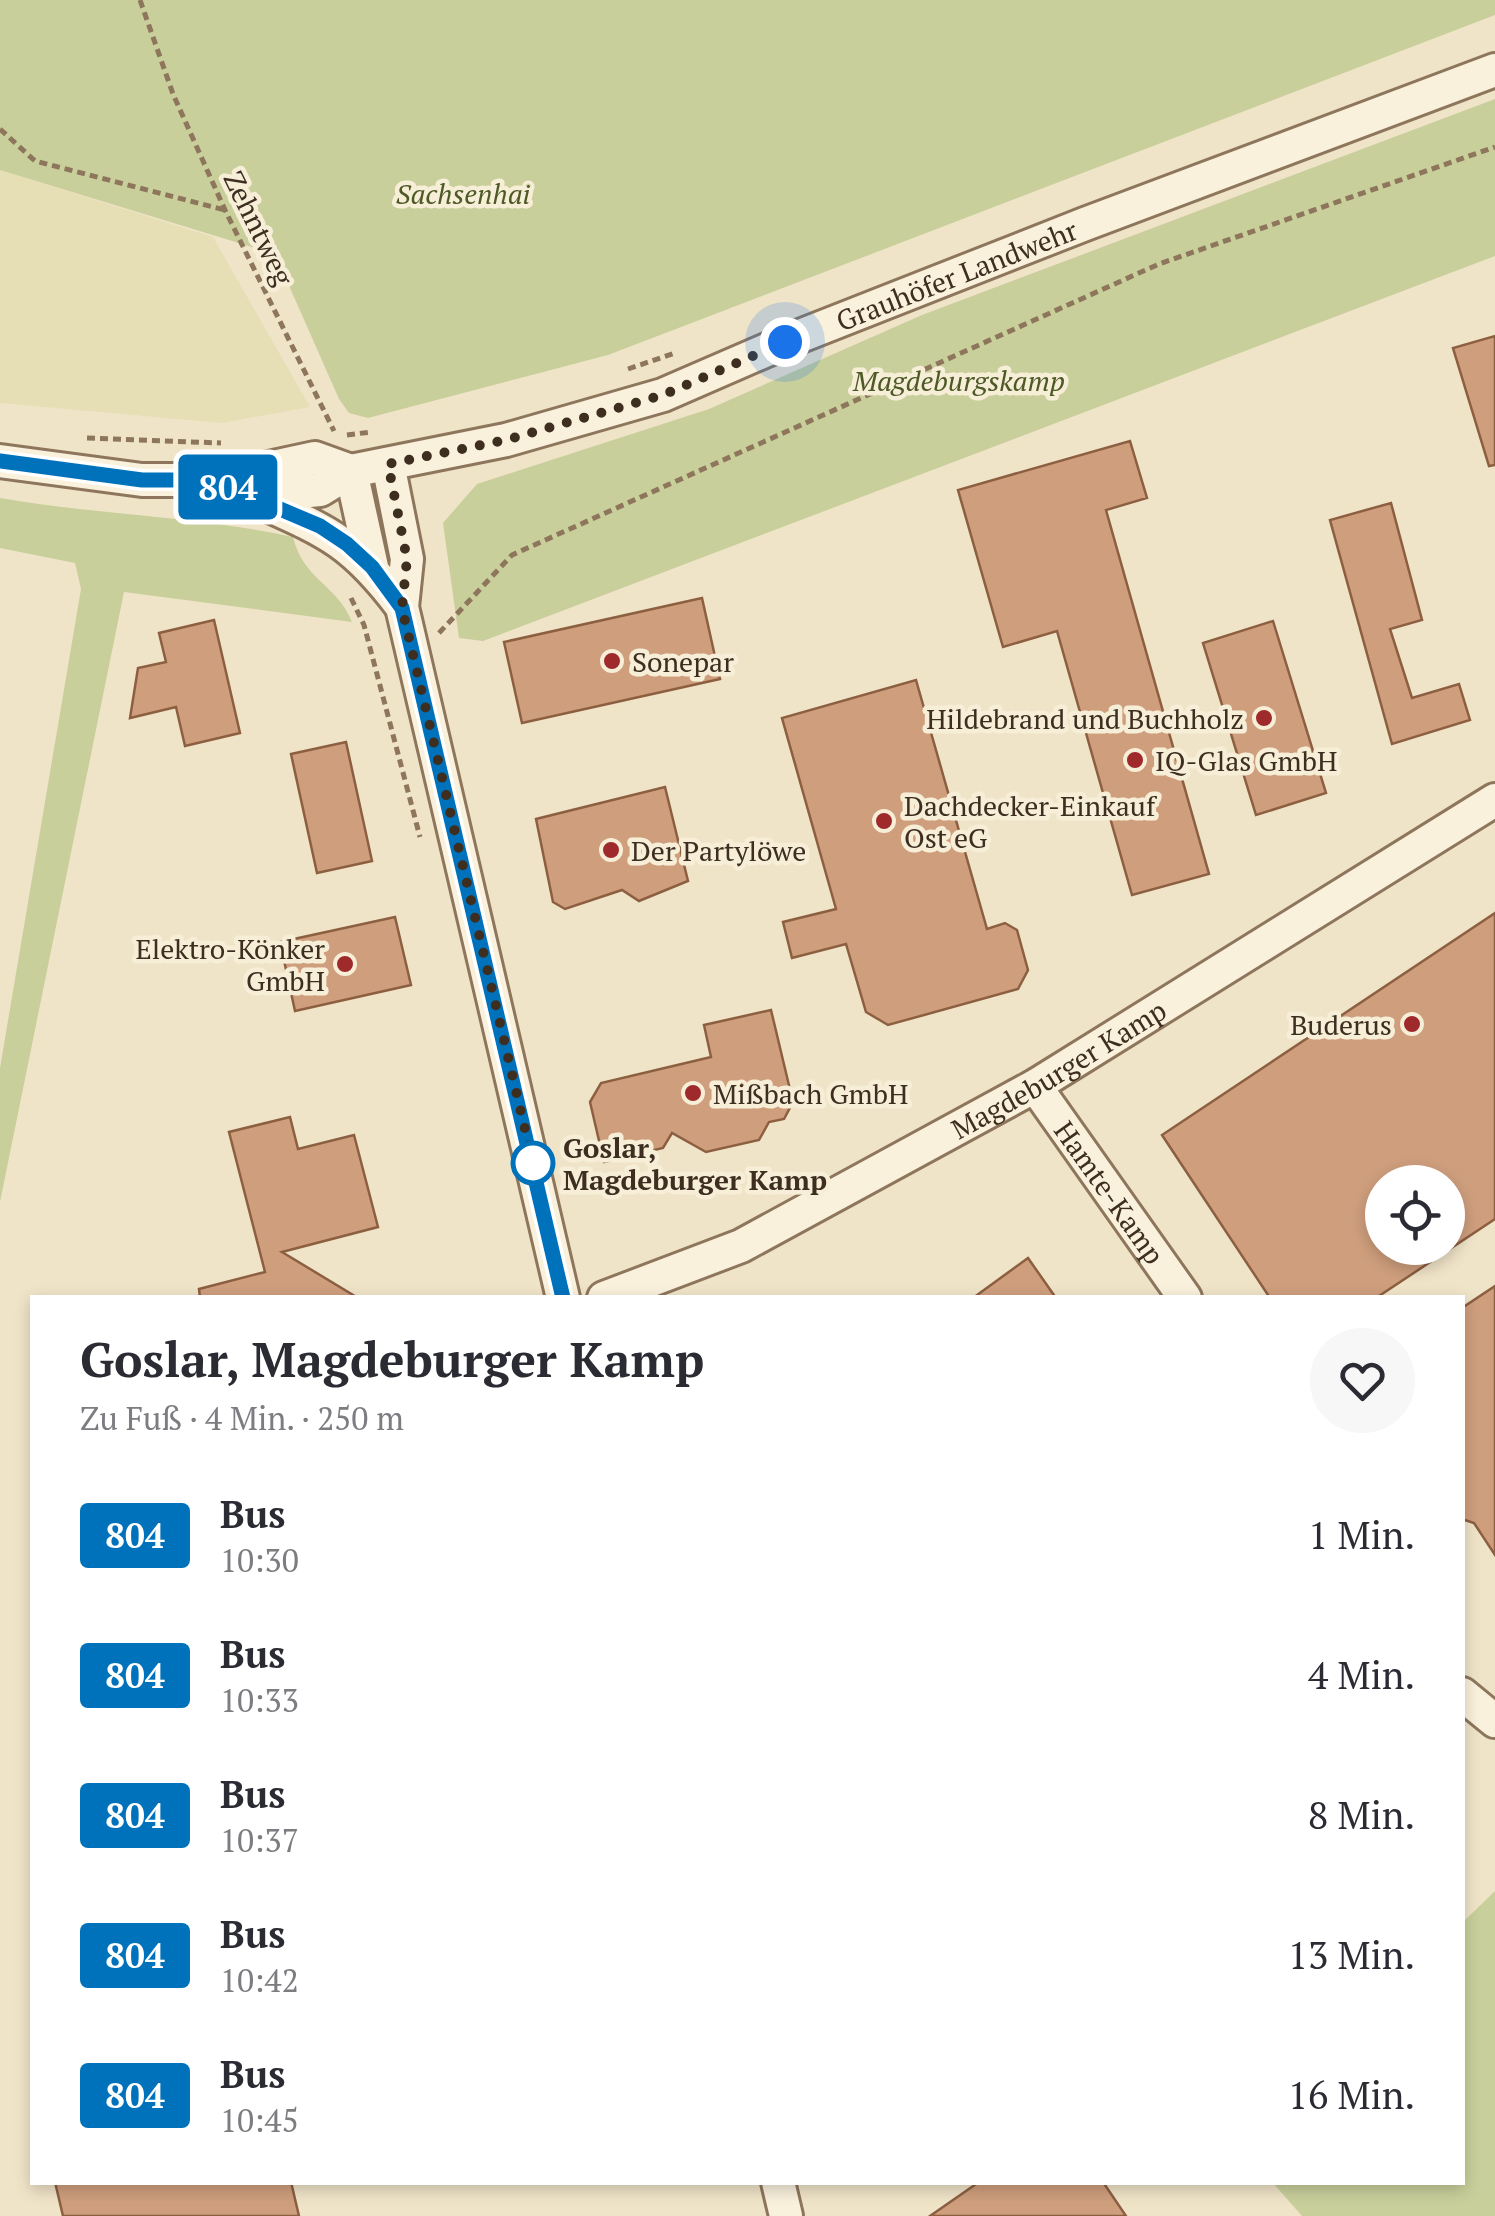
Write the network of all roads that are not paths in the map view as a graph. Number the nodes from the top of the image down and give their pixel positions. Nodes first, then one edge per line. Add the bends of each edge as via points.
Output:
1 (1495, 70) edge
2 (0, 461) edge
3 (388, 464) junction
4 (350, 471) junction
5 (212, 480) junction
6 (372, 567) junction
7 (402, 608) junction
8 (1495, 800) edge
9 (1035, 1086) junction
10 (563, 1295) edge
11 (612, 1295) edge
12 (1183, 1295) edge
13 (1465, 1698) edge
14 (1495, 1721) edge
15 (779, 2185) edge
16 (786, 2216) edge

1 - 3 street, Grauhöfer Landwehr via 1067,231 663,395 506,440
2 - 5 street, Grauhöfer Landwehr via 142,480
3 - 4 street, Grauhöfer Landwehr
3 - 7 street via 407,559
4 - 5 street, Grauhöfer Landwehr via 315,458
4 - 6 street
5 - 6 street via 320,526
6 - 7 street
7 - 10 street
8 - 9 street, Magdeburger Kamp
9 - 11 street, Magdeburger Kamp via 741,1246
9 - 12 street, Hamte-Kamp
13 - 14 street
15 - 16 street

